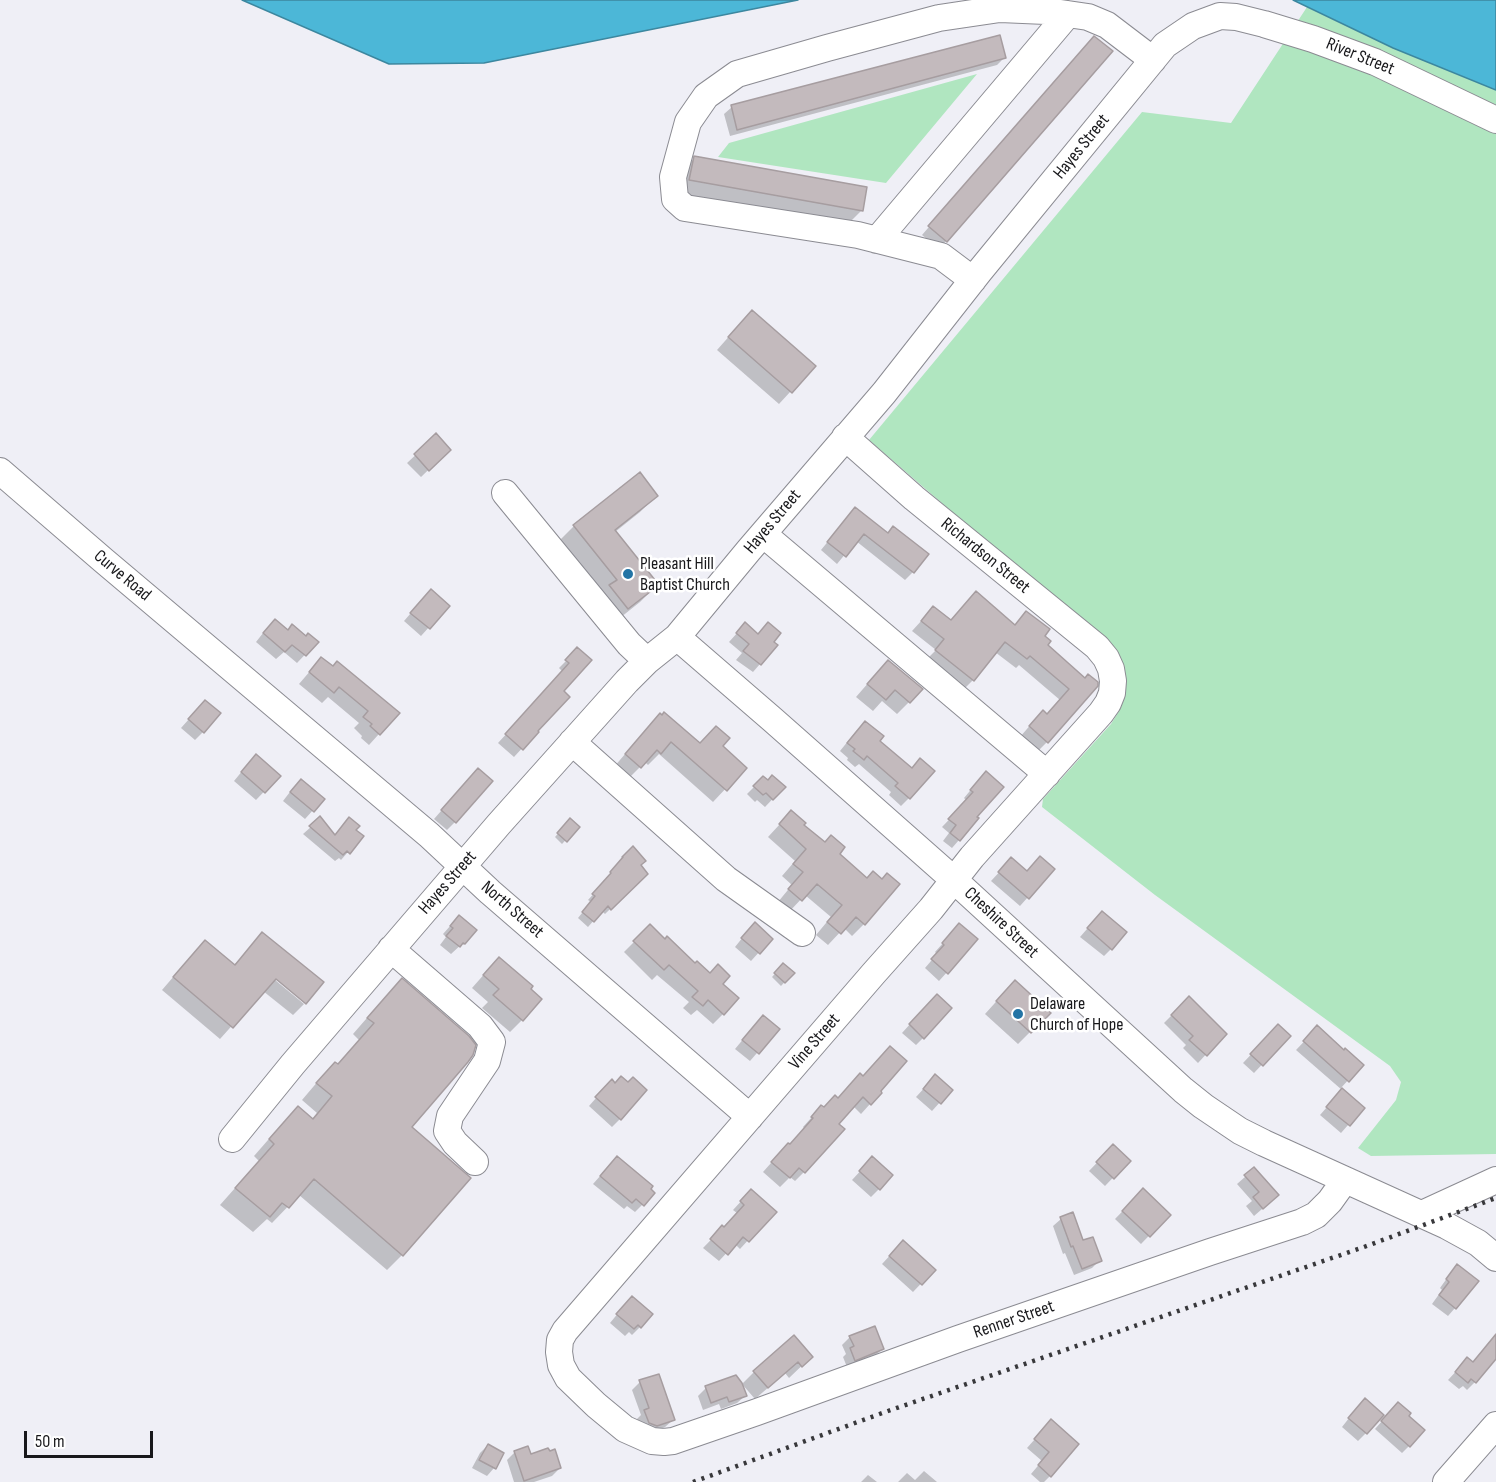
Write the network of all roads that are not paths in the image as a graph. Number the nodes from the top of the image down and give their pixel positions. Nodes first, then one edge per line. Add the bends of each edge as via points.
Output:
1 (1068, 14) junction
2 (1217, 18) joint
3 (1153, 60) junction
4 (1496, 120) edge
5 (877, 240) junction
6 (973, 280) junction
7 (845, 437) junction
8 (0, 471) edge
9 (505, 493) dead end
10 (763, 534) junction
11 (677, 637) junction
12 (647, 661) junction
13 (246, 680) joint
14 (1113, 681) joint
15 (572, 742) junction
16 (1047, 774) junction
17 (462, 866) junction
18 (954, 880) junction
19 (802, 933) dead end
20 (391, 949) junction
21 (750, 1117) junction
22 (232, 1139) dead end
23 (476, 1162) dead end
24 (1345, 1180) junction
25 (1496, 1180) edge
26 (1422, 1214) junction
27 (1496, 1258) edge
28 (596, 1405) joint
29 (1496, 1425) edge
30 (1446, 1482) edge

1 - 3 street via 1107,25
1 - 5 street
1 - 5 street via 1000,9 939,18 737,74 706,96 688,122 673,177 675,199 685,208
2 - 3 street, Hayes Street via 1193,26 1165,45
2 - 4 street, River Street via 1236,17 1313,39 1375,62
3 - 6 street, Hayes Street
5 - 6 street via 941,256
6 - 7 street, Hayes Street
7 - 10 street, Hayes Street
7 - 14 street, Richardson Street via 1097,647 1106,658
8 - 13 street, Curve Road
9 - 12 street
10 - 11 street, Hayes Street
10 - 16 street
11 - 12 street, Hayes Street
11 - 18 street, Cheshire Street
12 - 15 street, Hayes Street
13 - 17 street, North Street
14 - 16 street, Vine Street via 1112,693 1101,713
15 - 17 street, Hayes Street
15 - 19 street via 726,879
16 - 18 street, Vine Street
17 - 20 street, Hayes Street
17 - 21 street, North Street
18 - 21 street, Vine Street
18 - 24 street, Cheshire Street via 1203,1106 1240,1131
20 - 22 street, Hayes Street
20 - 23 street via 480,1026 492,1042 487,1061 450,1116 447,1131
21 - 28 street, Vine Street via 560,1340 561,1365 568,1378
24 - 26 street
24 - 28 street, Renner Street via 1330,1202 1302,1222 664,1443 625,1429
25 - 26 street
26 - 27 street via 1478,1243
29 - 30 street

